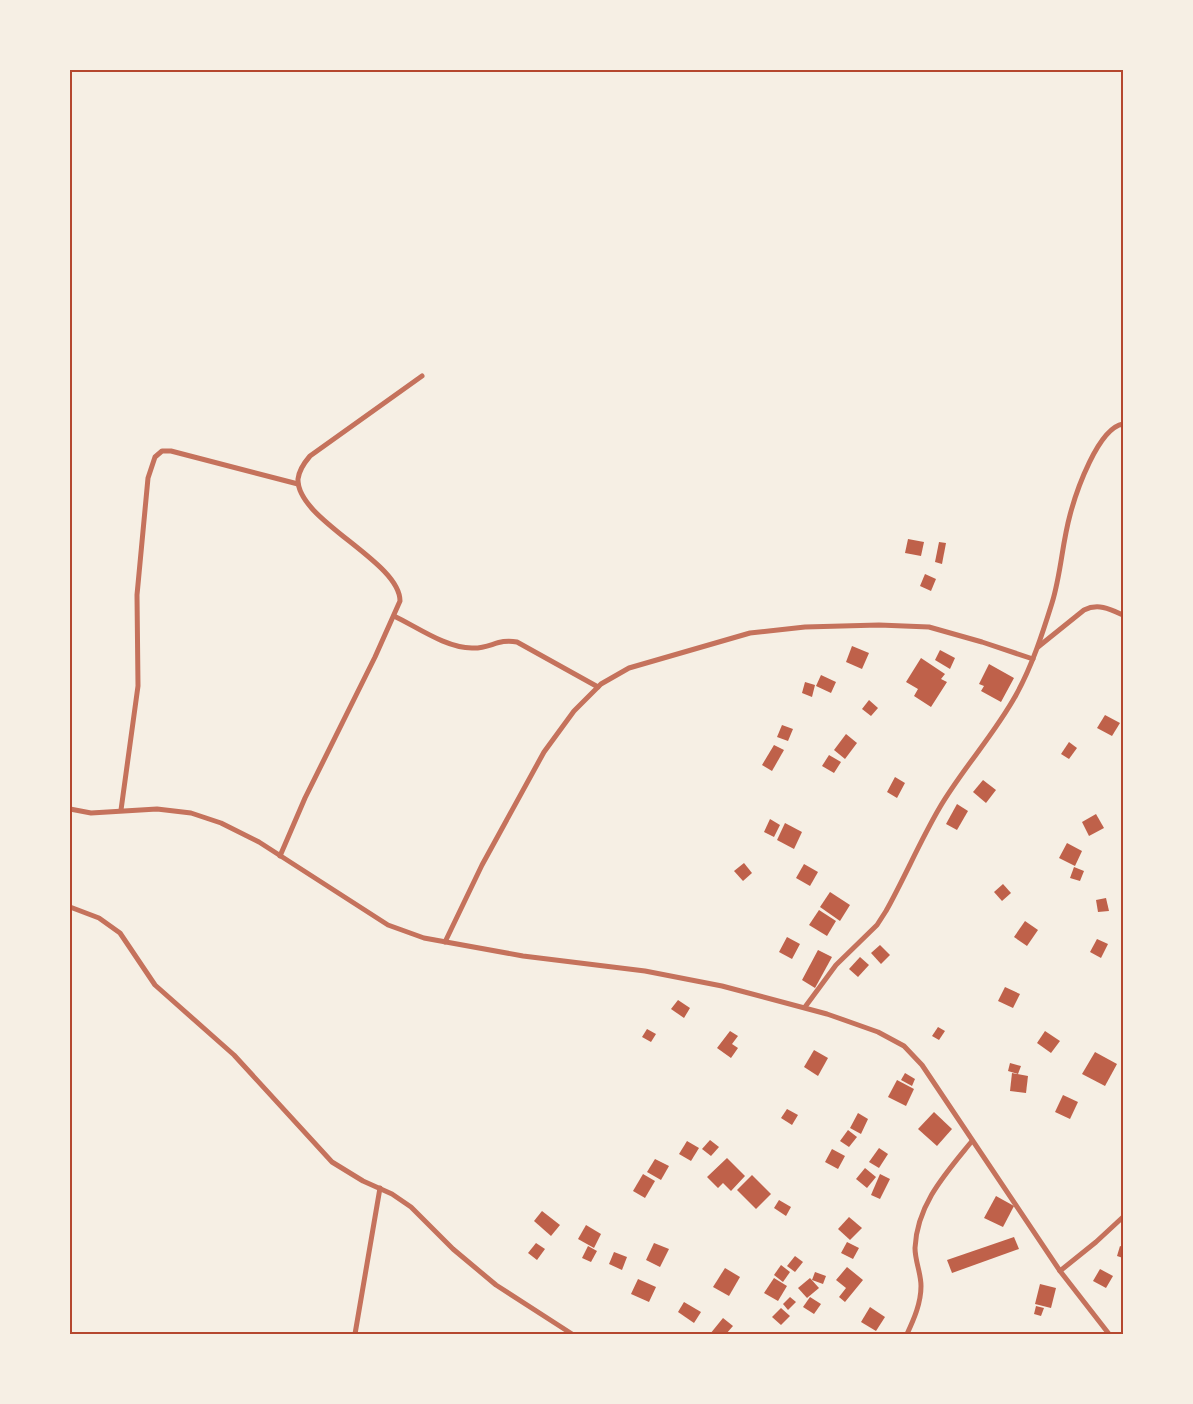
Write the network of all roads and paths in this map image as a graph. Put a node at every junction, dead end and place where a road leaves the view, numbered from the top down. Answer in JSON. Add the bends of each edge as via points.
{"nodes":[{"id":1,"x":422,"y":376,"type":"dead end"},
{"id":2,"x":1123,"y":424,"type":"edge"},
{"id":3,"x":298,"y":484,"type":"junction"},
{"id":4,"x":1123,"y":615,"type":"edge"},
{"id":5,"x":394,"y":616,"type":"junction"},
{"id":6,"x":1038,"y":647,"type":"junction"},
{"id":7,"x":1033,"y":660,"type":"junction"},
{"id":8,"x":598,"y":687,"type":"junction"},
{"id":9,"x":70,"y":809,"type":"edge"},
{"id":10,"x":121,"y":810,"type":"junction"},
{"id":11,"x":280,"y":856,"type":"junction"},
{"id":12,"x":70,"y":907,"type":"edge"},
{"id":13,"x":445,"y":942,"type":"junction"},
{"id":14,"x":805,"y":1008,"type":"junction"},
{"id":15,"x":972,"y":1141,"type":"junction"},
{"id":16,"x":380,"y":1188,"type":"junction"},
{"id":17,"x":1123,"y":1217,"type":"edge"},
{"id":18,"x":1060,"y":1271,"type":"junction"},
{"id":19,"x":354,"y":1334,"type":"edge"},
{"id":20,"x":572,"y":1334,"type":"edge"},
{"id":21,"x":907,"y":1334,"type":"edge"},
{"id":22,"x":1109,"y":1334,"type":"edge"}],
"edges":[{"from":1,"to":3,"type":"street","via":[[310,456],[301,468]]},
{"from":2,"to":6,"type":"street","via":[[1110,429],[1102,437],[1070,513],[1060,578]]},
{"from":3,"to":5,"type":"street","via":[[304,499],[346,540],[390,576],[400,593]]},
{"from":3,"to":10,"type":"street","via":[[171,451],[162,451],[155,457],[148,478],[138,595],[138,686]]},
{"from":4,"to":6,"type":"street","via":[[1101,606],[1092,606]]},
{"from":5,"to":8,"type":"street","via":[[461,647],[481,648],[506,640],[517,642]]},
{"from":5,"to":11,"type":"street"},
{"from":6,"to":7,"type":"street"},
{"from":7,"to":8,"type":"street","via":[[929,627],[805,627],[750,633],[689,650],[629,668]]},
{"from":7,"to":14,"type":"street","via":[[1016,695],[940,808],[886,911],[836,965]]},
{"from":8,"to":13,"type":"street","via":[[574,711],[544,752],[482,865]]},
{"from":9,"to":10,"type":"street","via":[[91,813]]},
{"from":10,"to":11,"type":"street","via":[[157,809],[191,813],[221,823]]},
{"from":11,"to":13,"type":"street","via":[[388,925]]},
{"from":12,"to":16,"type":"street","via":[[99,918],[120,933],[155,985],[234,1055],[319,1150],[332,1162]]},
{"from":13,"to":14,"type":"street","via":[[523,956],[644,971],[722,986]]},
{"from":14,"to":15,"type":"street","via":[[878,1032],[904,1046],[922,1065]]},
{"from":15,"to":18,"type":"street"},
{"from":15,"to":21,"type":"street","via":[[936,1186],[924,1207],[915,1250],[920,1300]]},
{"from":16,"to":19,"type":"street"},
{"from":16,"to":20,"type":"street","via":[[411,1207],[453,1249],[496,1285]]},
{"from":17,"to":18,"type":"street"},
{"from":18,"to":22,"type":"street"}]}
